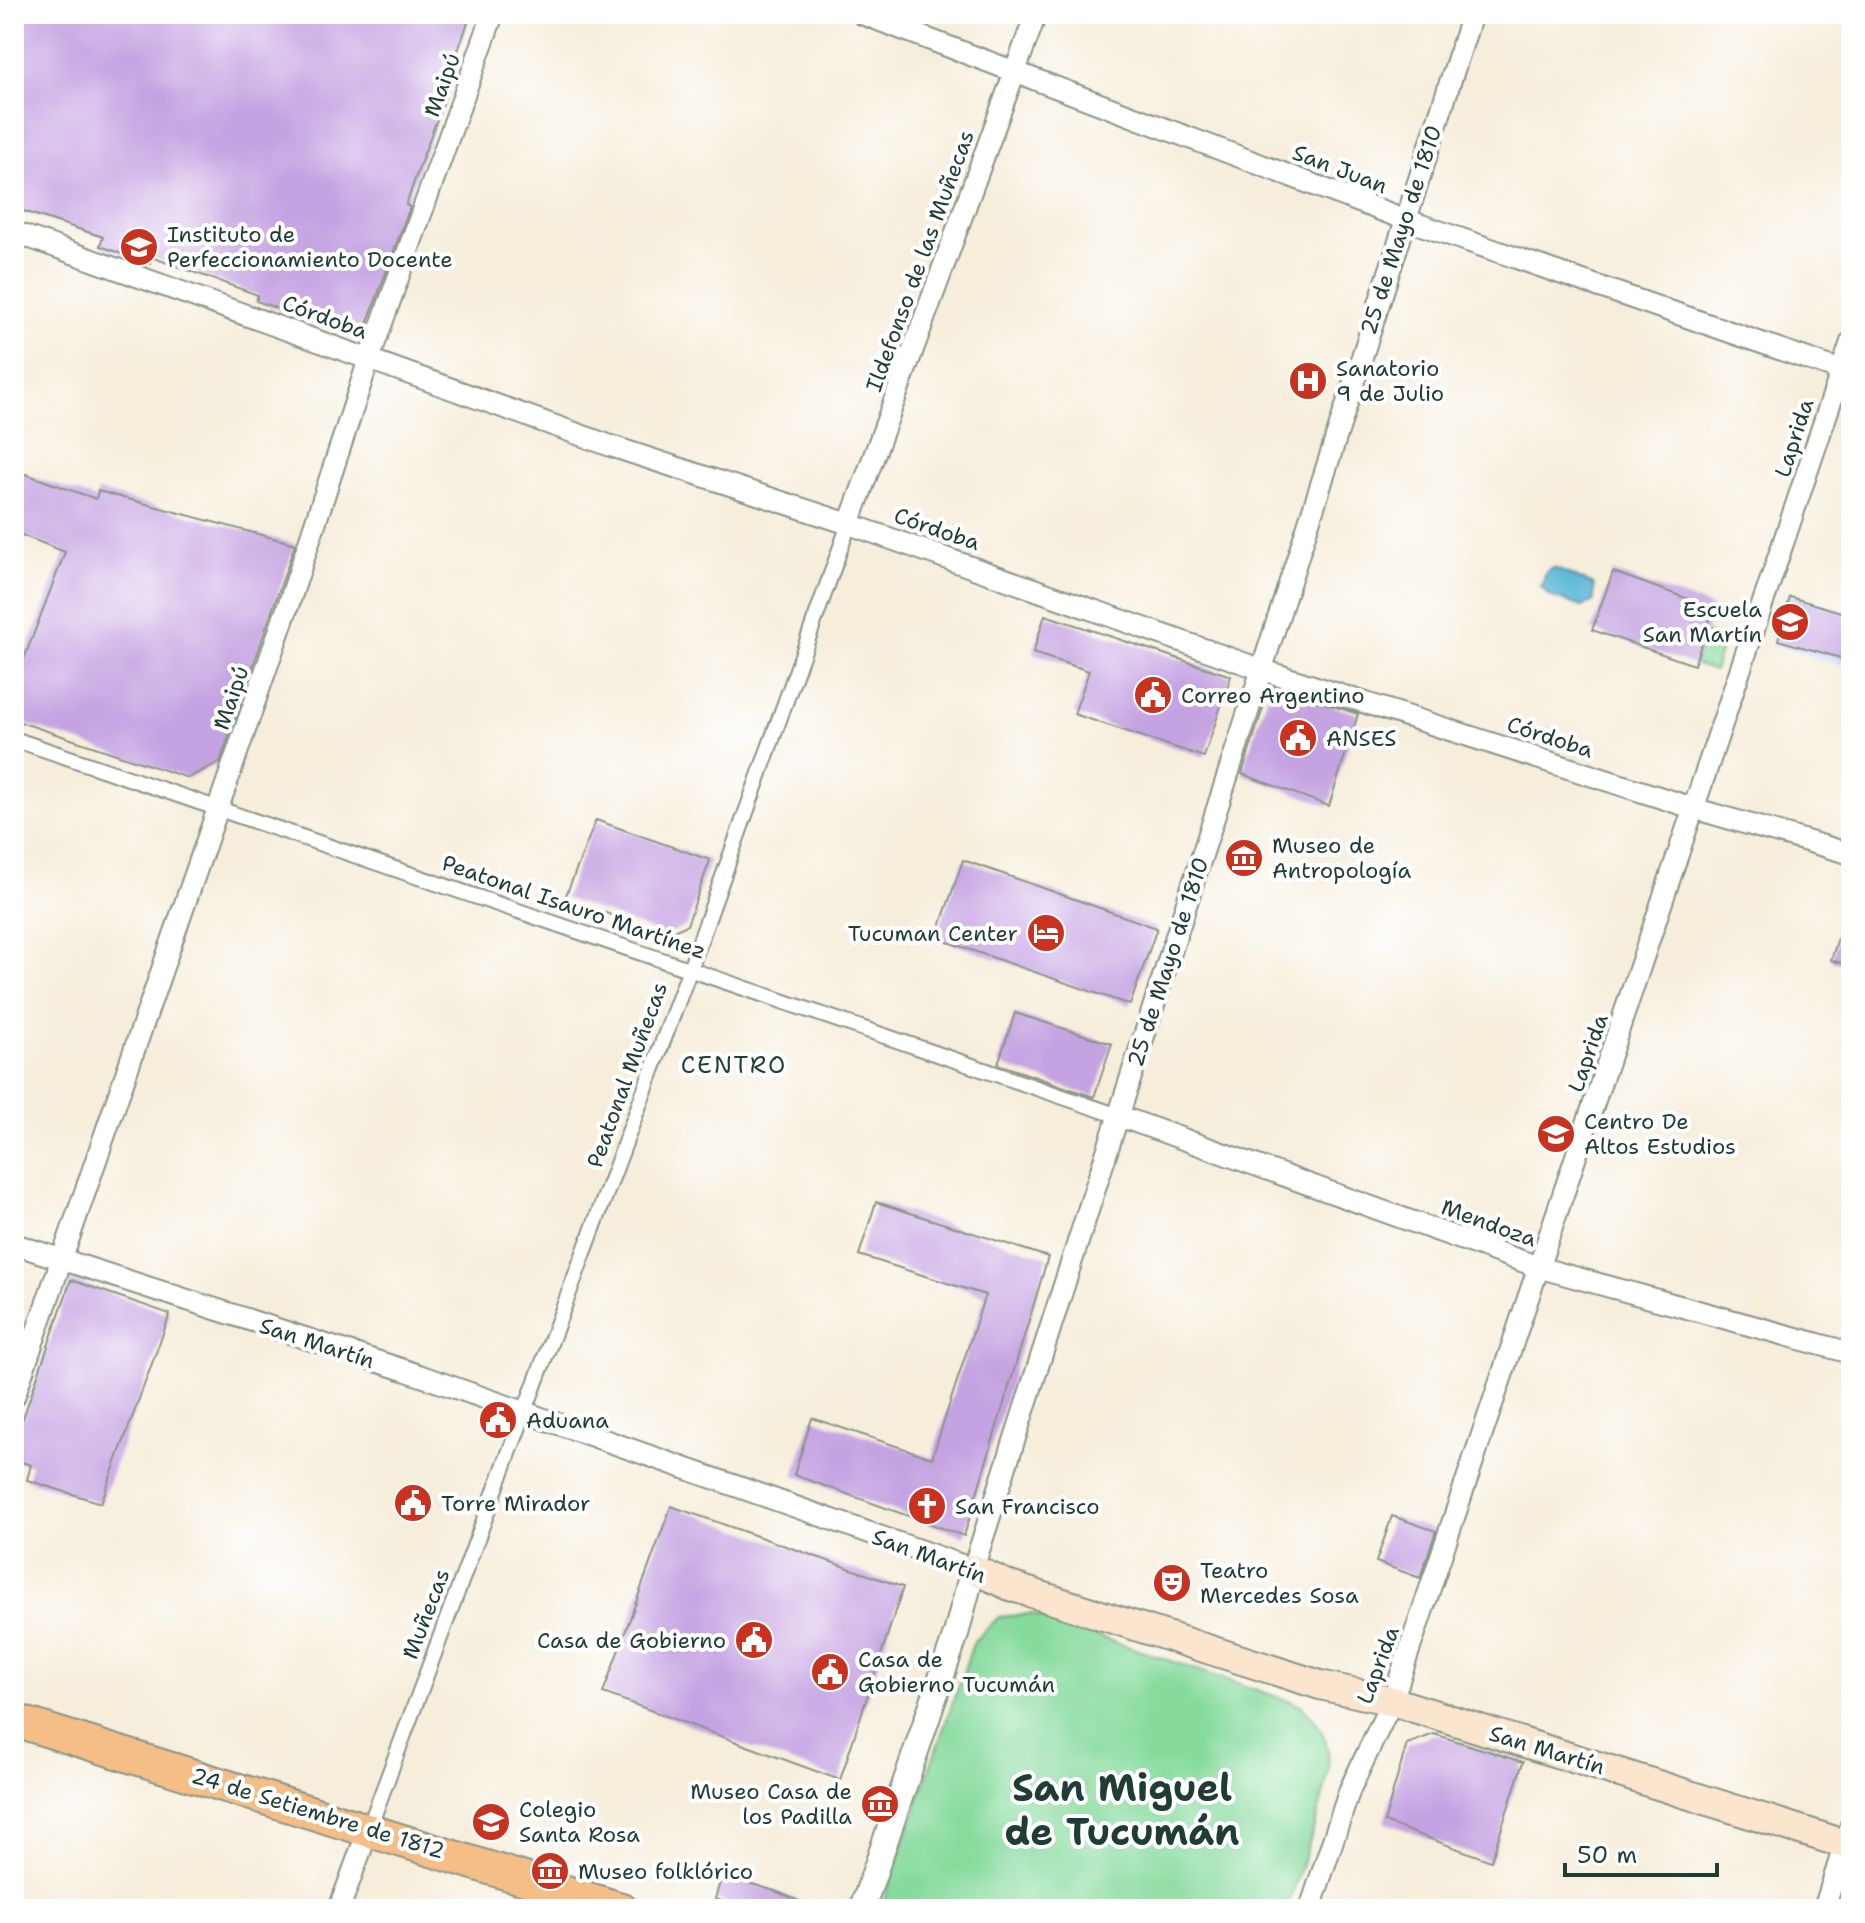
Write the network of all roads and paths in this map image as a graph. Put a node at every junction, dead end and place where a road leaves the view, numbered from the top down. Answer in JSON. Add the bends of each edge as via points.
{"nodes":[{"id":1,"x":493,"y":14,"type":"edge"},
{"id":2,"x":862,"y":14,"type":"edge"},
{"id":3,"x":1036,"y":14,"type":"edge"},
{"id":4,"x":1472,"y":14,"type":"edge"},
{"id":5,"x":1016,"y":70,"type":"junction"},
{"id":6,"x":1404,"y":219,"type":"junction"},
{"id":7,"x":14,"y":232,"type":"edge"},
{"id":8,"x":1851,"y":342,"type":"edge"},
{"id":9,"x":369,"y":359,"type":"junction"},
{"id":10,"x":1846,"y":373,"type":"edge"},
{"id":11,"x":849,"y":524,"type":"junction"},
{"id":12,"x":1263,"y":670,"type":"junction"},
{"id":13,"x":14,"y":739,"type":"edge"},
{"id":14,"x":218,"y":808,"type":"junction"},
{"id":15,"x":1696,"y":809,"type":"junction"},
{"id":16,"x":1851,"y":854,"type":"edge"},
{"id":17,"x":690,"y":969,"type":"junction"},
{"id":18,"x":1119,"y":1116,"type":"junction"},
{"id":19,"x":14,"y":1244,"type":"edge"},
{"id":20,"x":60,"y":1259,"type":"junction"},
{"id":21,"x":1541,"y":1268,"type":"junction"},
{"id":22,"x":1851,"y":1353,"type":"edge"},
{"id":23,"x":14,"y":1397,"type":"edge"},
{"id":24,"x":524,"y":1415,"type":"junction"},
{"id":25,"x":973,"y":1569,"type":"junction"},
{"id":26,"x":1392,"y":1701,"type":"junction"},
{"id":27,"x":14,"y":1720,"type":"edge"},
{"id":28,"x":369,"y":1828,"type":"junction"},
{"id":29,"x":1849,"y":1838,"type":"edge"},
{"id":30,"x":339,"y":1909,"type":"edge"},
{"id":31,"x":621,"y":1909,"type":"edge"},
{"id":32,"x":862,"y":1909,"type":"edge"},
{"id":33,"x":1310,"y":1909,"type":"edge"},
{"id":34,"x":1824,"y":1909,"type":"edge"}],
"edges":[{"from":1,"to":9,"type":"street","name":"Maipú"},
{"from":2,"to":5,"type":"street","name":"San Juan"},
{"from":3,"to":5,"type":"street","name":"Ildefonso de las Muñecas"},
{"from":4,"to":6,"type":"street","name":"25 de Mayo de 1810"},
{"from":5,"to":6,"type":"street","name":"San Juan"},
{"from":5,"to":11,"type":"street","name":"Ildefonso de las Muñecas"},
{"from":6,"to":10,"type":"street","name":"San Juan"},
{"from":6,"to":12,"type":"street","name":"25 de Mayo de 1810"},
{"from":7,"to":9,"type":"street","name":"Córdoba"},
{"from":8,"to":10,"type":"street","name":"Laprida"},
{"from":9,"to":11,"type":"street","name":"Córdoba"},
{"from":9,"to":14,"type":"street","name":"Maipú"},
{"from":10,"to":15,"type":"street","name":"Laprida"},
{"from":11,"to":12,"type":"street","name":"Córdoba"},
{"from":11,"to":17,"type":"street","name":"Peatonal Muñecas"},
{"from":12,"to":15,"type":"street","name":"Córdoba"},
{"from":12,"to":18,"type":"street","name":"25 de Mayo de 1810"},
{"from":13,"to":14,"type":"street","name":"Peatonal Isauro Martínez"},
{"from":14,"to":17,"type":"street","name":"Peatonal Isauro Martínez"},
{"from":14,"to":20,"type":"street","name":"Maipú"},
{"from":15,"to":16,"type":"street","name":"Córdoba"},
{"from":15,"to":21,"type":"street","name":"Laprida"},
{"from":17,"to":18,"type":"street","name":"Peatonal Isauro Martínez"},
{"from":17,"to":24,"type":"street","name":"Peatonal Muñecas"},
{"from":18,"to":21,"type":"street","name":"Mendoza"},
{"from":18,"to":25,"type":"street","name":"25 de Mayo de 1810"},
{"from":19,"to":20,"type":"street","name":"San Martín"},
{"from":20,"to":23,"type":"street","name":"Maipú"},
{"from":20,"to":24,"type":"street","name":"San Martín","via":[[407,1371]]},
{"from":21,"to":22,"type":"street","name":"Mendoza"},
{"from":21,"to":26,"type":"street","name":"Laprida"},
{"from":24,"to":25,"type":"street","name":"San Martín"},
{"from":24,"to":28,"type":"street","name":"Muñecas"},
{"from":25,"to":26,"type":"main road","name":"San Martín","via":[[1010,1586],[1320,1685]]},
{"from":25,"to":32,"type":"street","name":"25 de Mayo de 1810","via":[[956,1634]]},
{"from":26,"to":29,"type":"main road","name":"San Martín"},
{"from":26,"to":33,"type":"street","name":"Laprida","via":[[1350,1789]]},
{"from":27,"to":28,"type":"main road","name":"24 de Setiembre de 1812"},
{"from":28,"to":30,"type":"street"},
{"from":28,"to":31,"type":"main road","name":"24 de Setiembre de 1812"},
{"from":29,"to":34,"type":"street"}]}
